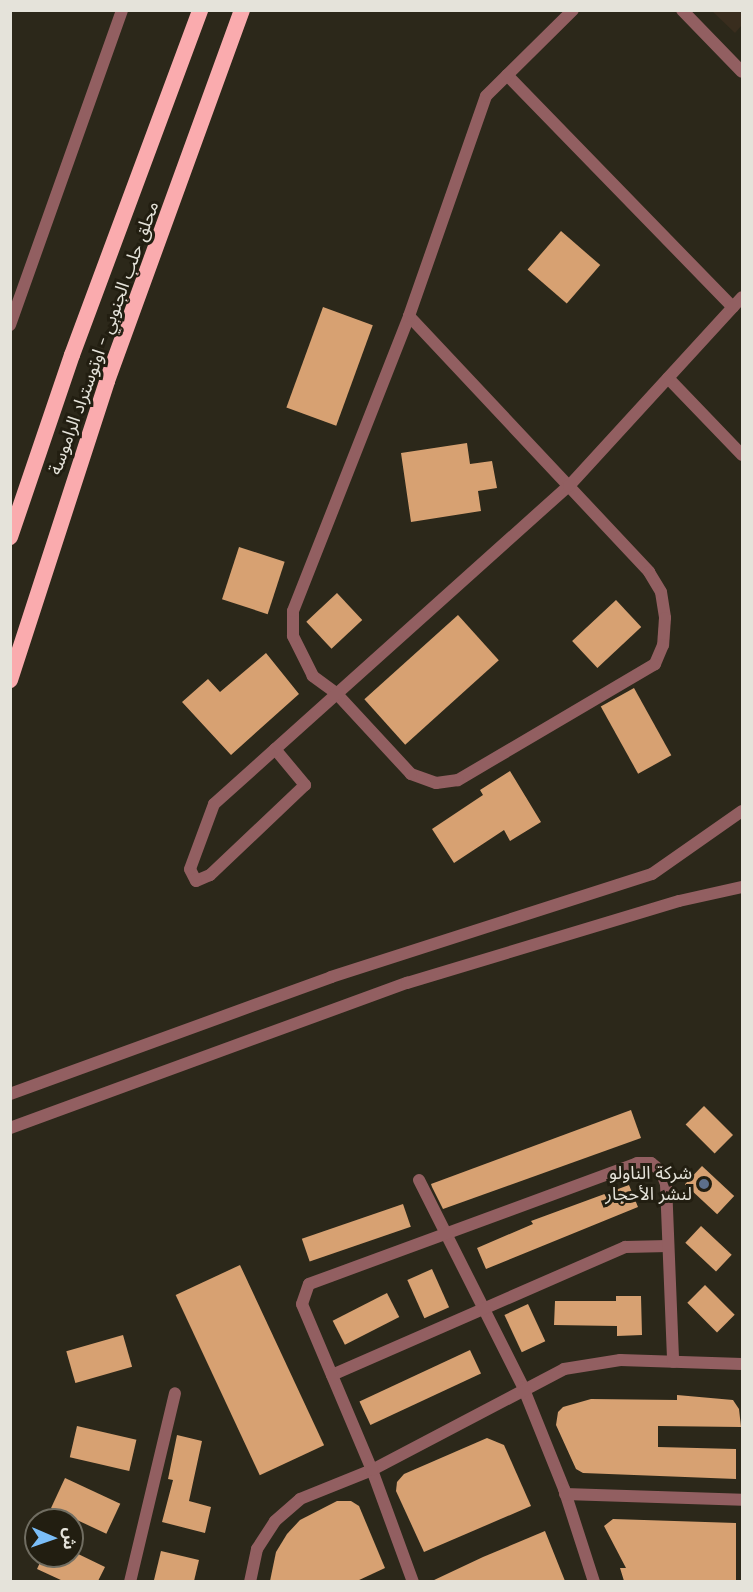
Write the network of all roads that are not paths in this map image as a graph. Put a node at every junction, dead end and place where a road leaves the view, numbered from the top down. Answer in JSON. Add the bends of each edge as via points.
{"nodes":[{"id":1,"x":122,"y":10,"type":"edge"},
{"id":2,"x":200,"y":10,"type":"edge"},
{"id":3,"x":242,"y":10,"type":"edge"},
{"id":4,"x":573,"y":10,"type":"edge"},
{"id":5,"x":682,"y":10,"type":"edge"},
{"id":6,"x":740,"y":64,"type":"edge"},
{"id":7,"x":507,"y":75,"type":"junction"},
{"id":8,"x":742,"y":297,"type":"edge"},
{"id":9,"x":733,"y":307,"type":"junction"},
{"id":10,"x":409,"y":316,"type":"junction"},
{"id":11,"x":10,"y":325,"type":"edge"},
{"id":12,"x":668,"y":378,"type":"junction"},
{"id":13,"x":742,"y":455,"type":"edge"},
{"id":14,"x":569,"y":486,"type":"junction"},
{"id":15,"x":10,"y":537,"type":"edge"},
{"id":16,"x":10,"y":681,"type":"edge"},
{"id":17,"x":336,"y":693,"type":"junction"},
{"id":18,"x":275,"y":749,"type":"junction"},
{"id":19,"x":742,"y":811,"type":"edge"},
{"id":20,"x":742,"y":887,"type":"edge"},
{"id":21,"x":10,"y":1094,"type":"edge"},
{"id":22,"x":10,"y":1128,"type":"edge"},
{"id":23,"x":419,"y":1180,"type":"dead end"},
{"id":24,"x":445,"y":1232,"type":"junction"},
{"id":25,"x":668,"y":1246,"type":"junction"},
{"id":26,"x":483,"y":1306,"type":"junction"},
{"id":27,"x":672,"y":1362,"type":"junction"},
{"id":28,"x":742,"y":1364,"type":"edge"},
{"id":29,"x":332,"y":1375,"type":"junction"},
{"id":30,"x":523,"y":1387,"type":"junction"},
{"id":31,"x":175,"y":1393,"type":"dead end"},
{"id":32,"x":372,"y":1470,"type":"junction"},
{"id":33,"x":565,"y":1494,"type":"junction"},
{"id":34,"x":742,"y":1500,"type":"edge"},
{"id":35,"x":130,"y":1581,"type":"edge"},
{"id":36,"x":250,"y":1581,"type":"edge"},
{"id":37,"x":413,"y":1581,"type":"edge"},
{"id":38,"x":594,"y":1581,"type":"edge"}],
"edges":[{"from":1,"to":11,"type":"street"},
{"from":2,"to":15,"type":"highway","name":"محلق حلب الجنوبي - اوتوستراد الراموسة","via":[[72,355]]},
{"from":3,"to":16,"type":"highway","name":"محلق حلب الجنوبي - اوتوستراد الراموسة","via":[[107,381]]},
{"from":4,"to":7,"type":"street"},
{"from":5,"to":6,"type":"street"},
{"from":7,"to":9,"type":"street"},
{"from":7,"to":10,"type":"street","via":[[486,96]]},
{"from":8,"to":9,"type":"street"},
{"from":9,"to":12,"type":"street"},
{"from":10,"to":14,"type":"street"},
{"from":10,"to":17,"type":"street","via":[[293,611],[293,636],[301,656],[313,676]]},
{"from":12,"to":13,"type":"street"},
{"from":12,"to":14,"type":"street"},
{"from":14,"to":17,"type":"street"},
{"from":14,"to":17,"type":"street","via":[[649,572],[661,592],[664,636],[655,664],[458,780],[436,783],[411,774]]},
{"from":17,"to":18,"type":"street"},
{"from":18,"to":18,"type":"street","via":[[214,804],[190,869],[195,881],[210,875],[305,784]]},
{"from":19,"to":21,"type":"street","via":[[652,874],[331,978]]},
{"from":20,"to":22,"type":"street","via":[[679,901],[407,983]]},
{"from":23,"to":24,"type":"street"},
{"from":24,"to":25,"type":"street","via":[[637,1162],[651,1163],[661,1171],[666,1184]]},
{"from":24,"to":26,"type":"street"},
{"from":24,"to":29,"type":"street","via":[[309,1284],[302,1304]]},
{"from":25,"to":26,"type":"street","via":[[625,1247]]},
{"from":25,"to":27,"type":"street"},
{"from":26,"to":29,"type":"street"},
{"from":26,"to":30,"type":"street"},
{"from":27,"to":28,"type":"street"},
{"from":27,"to":30,"type":"street","via":[[620,1360],[564,1369]]},
{"from":29,"to":32,"type":"street"},
{"from":30,"to":32,"type":"street"},
{"from":30,"to":33,"type":"street"},
{"from":31,"to":35,"type":"street"},
{"from":32,"to":36,"type":"street","via":[[300,1499],[275,1521],[257,1550]]},
{"from":32,"to":37,"type":"street"},
{"from":33,"to":34,"type":"street"},
{"from":33,"to":38,"type":"street"}]}
